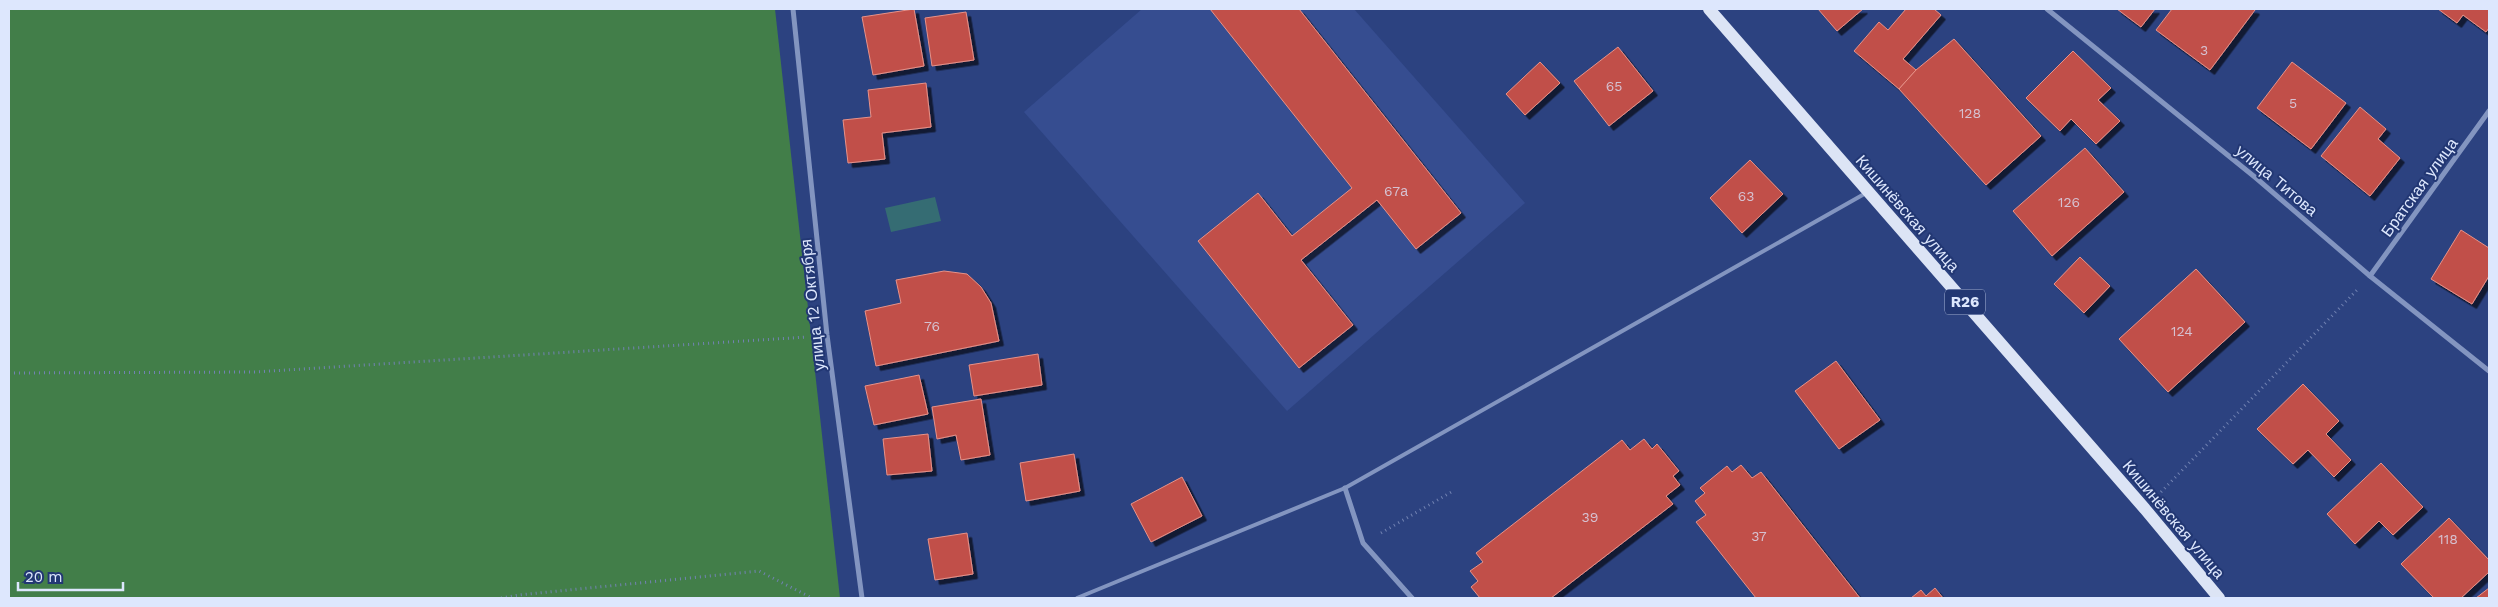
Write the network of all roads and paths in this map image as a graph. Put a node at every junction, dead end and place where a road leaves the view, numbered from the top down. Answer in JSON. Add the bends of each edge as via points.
{"nodes":[{"id":1,"x":793,"y":9,"type":"edge"},
{"id":2,"x":1709,"y":9,"type":"edge"},
{"id":3,"x":2047,"y":9,"type":"edge"},
{"id":4,"x":2489,"y":112,"type":"edge"},
{"id":5,"x":1868,"y":192,"type":"junction"},
{"id":6,"x":2370,"y":276,"type":"junction"},
{"id":7,"x":827,"y":335,"type":"junction"},
{"id":8,"x":2489,"y":371,"type":"edge"},
{"id":9,"x":9,"y":374,"type":"edge"},
{"id":10,"x":1345,"y":488,"type":"junction"},
{"id":11,"x":1453,"y":491,"type":"dead end"},
{"id":12,"x":2145,"y":509,"type":"junction"},
{"id":13,"x":1363,"y":543,"type":"junction"},
{"id":14,"x":501,"y":598,"type":"edge"},
{"id":15,"x":812,"y":598,"type":"edge"},
{"id":16,"x":862,"y":598,"type":"edge"},
{"id":17,"x":1077,"y":598,"type":"edge"},
{"id":18,"x":1412,"y":598,"type":"edge"},
{"id":19,"x":2219,"y":598,"type":"edge"}],
"edges":[{"from":1,"to":7,"type":"street","name":"улица 12 Октября"},
{"from":2,"to":5,"type":"main road","name":"Кишинёвская улица","number":"R26"},
{"from":3,"to":6,"type":"street","name":"улица Титова","via":[[2256,178]]},
{"from":4,"to":6,"type":"street","name":"Братская улица"},
{"from":5,"to":10,"type":"lane"},
{"from":5,"to":12,"type":"main road","name":"Кишинёвская улица","number":"R26"},
{"from":6,"to":8,"type":"street","name":"улица Титова"},
{"from":6,"to":12,"type":"path"},
{"from":7,"to":9,"type":"path","via":[[255,372]]},
{"from":7,"to":16,"type":"street","name":"улица 12 Октября"},
{"from":10,"to":13,"type":"street"},
{"from":10,"to":17,"type":"lane"},
{"from":11,"to":13,"type":"path"},
{"from":12,"to":19,"type":"main road","name":"Кишинёвская улица","number":"R26"},
{"from":13,"to":18,"type":"street"},
{"from":14,"to":15,"type":"path","via":[[759,571]]}]}
